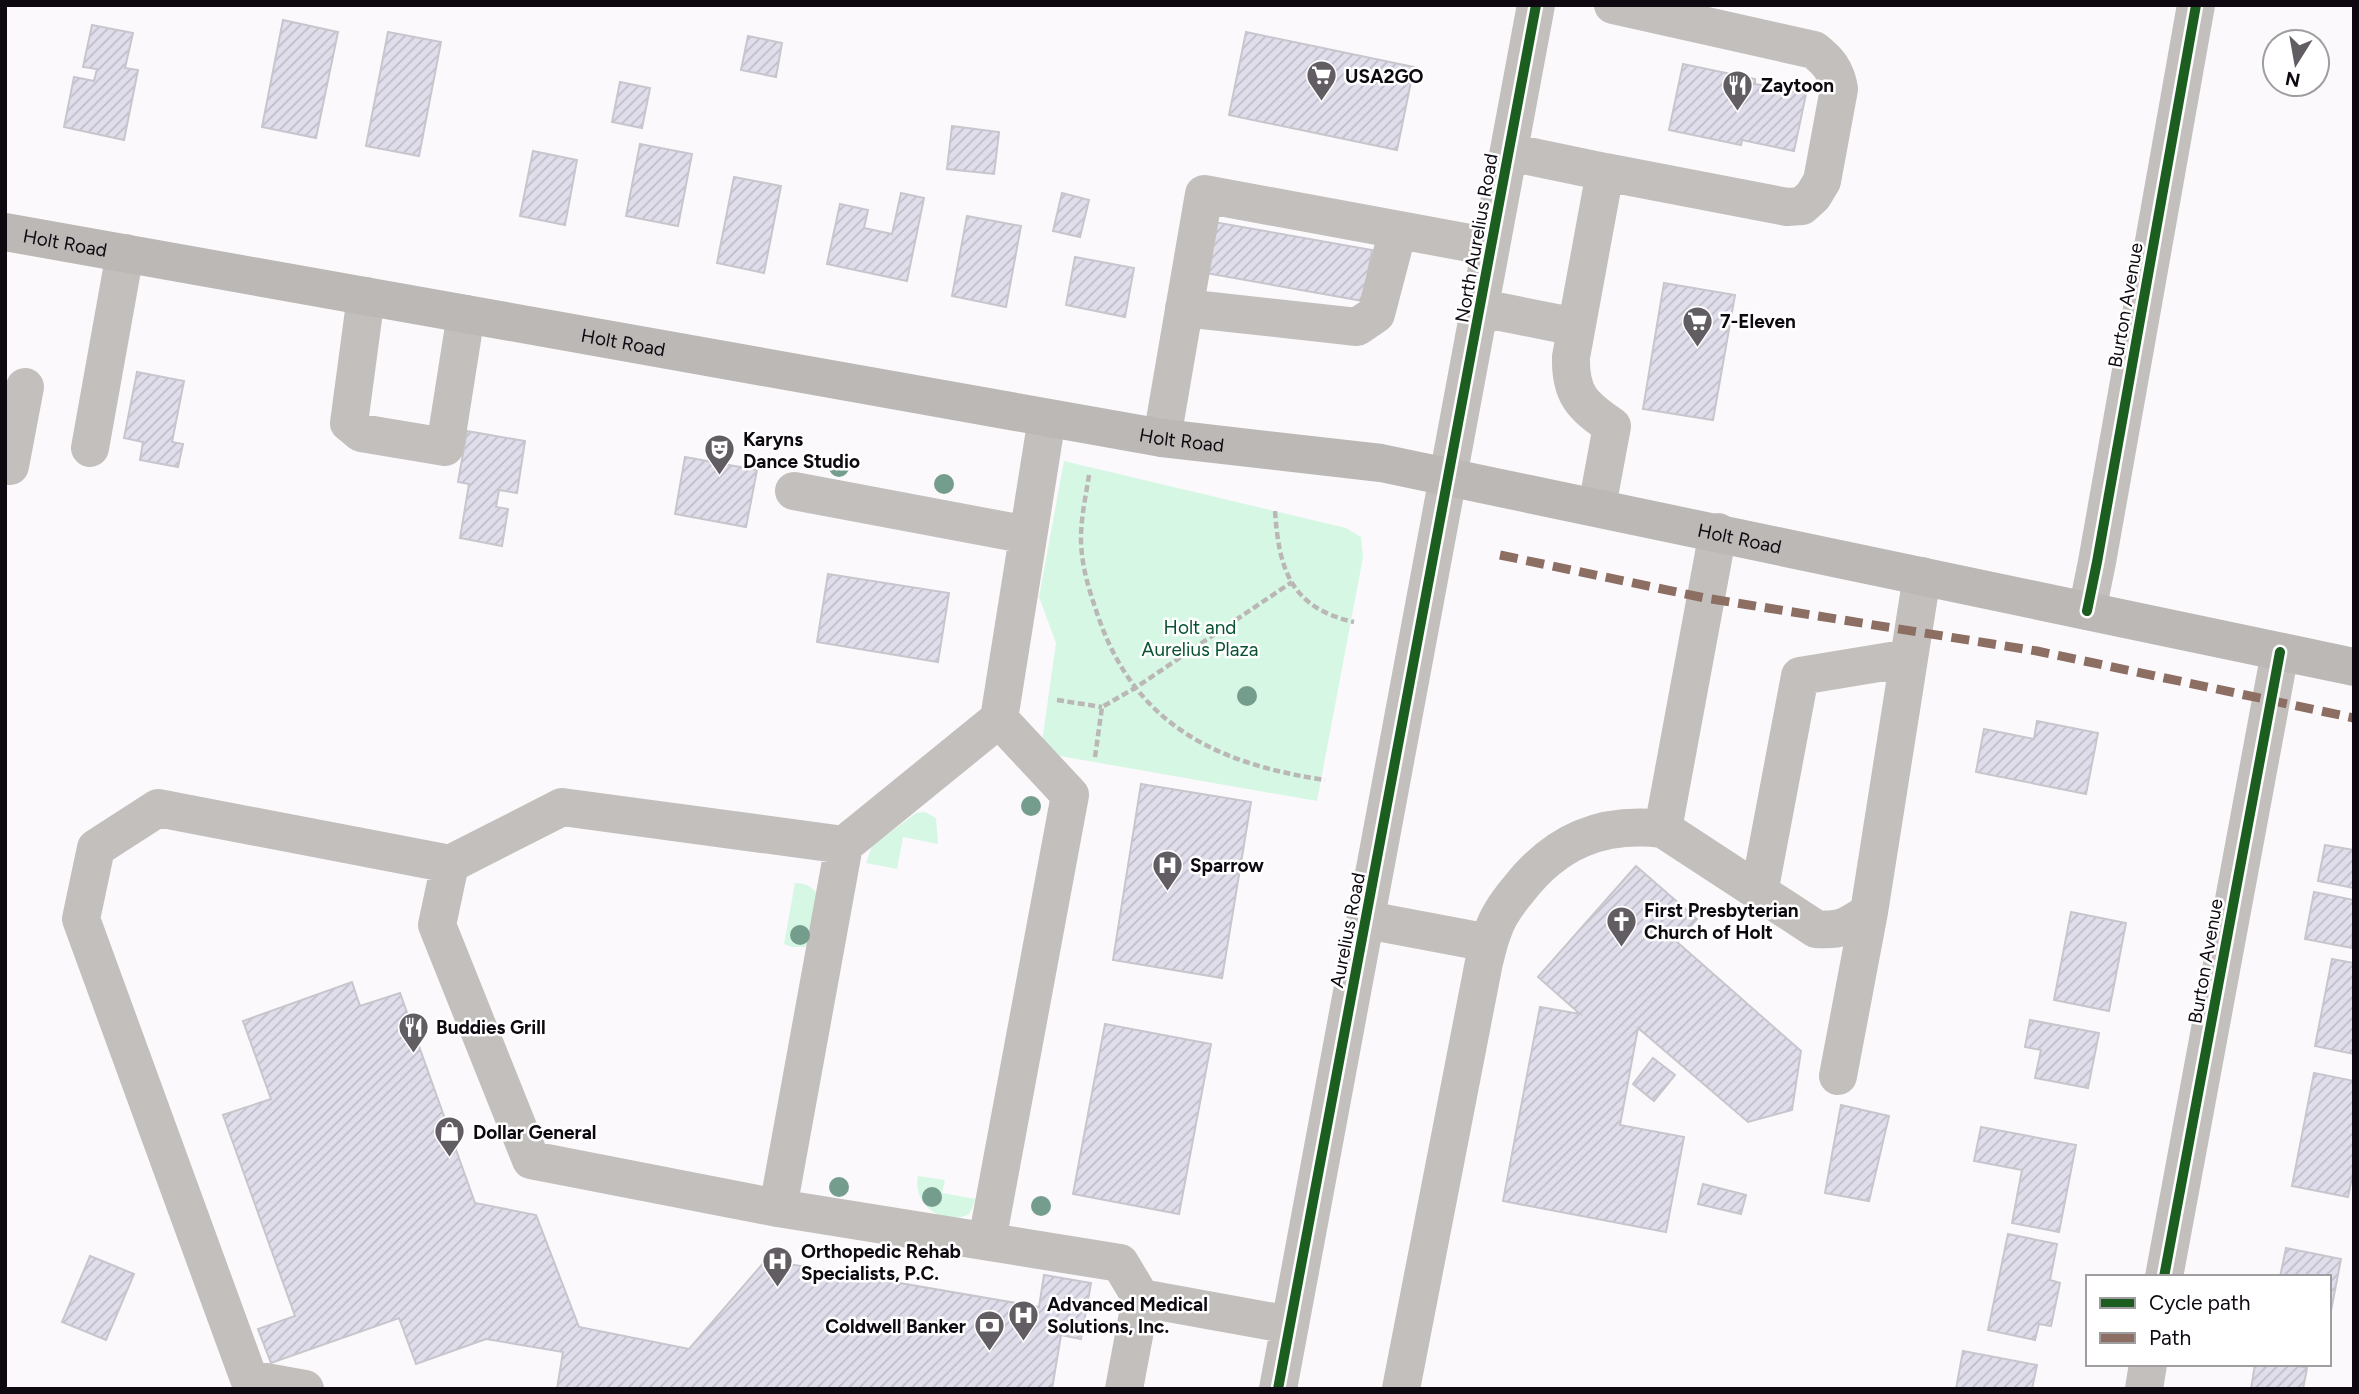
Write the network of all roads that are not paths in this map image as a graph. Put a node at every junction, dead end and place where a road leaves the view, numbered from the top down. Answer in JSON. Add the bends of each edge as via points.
{"nodes":[{"id":1,"x":1536,"y":5,"type":"edge"},
{"id":2,"x":1613,"y":5,"type":"edge"},
{"id":3,"x":2196,"y":5,"type":"edge"},
{"id":4,"x":1509,"y":152,"type":"junction"},
{"id":5,"x":1605,"y":172,"type":"junction"},
{"id":6,"x":1398,"y":230,"type":"junction"},
{"id":7,"x":5,"y":232,"type":"edge"},
{"id":8,"x":1491,"y":247,"type":"junction"},
{"id":9,"x":125,"y":253,"type":"junction"},
{"id":10,"x":366,"y":296,"type":"junction"},
{"id":11,"x":1184,"y":308,"type":"junction"},
{"id":12,"x":1481,"y":308,"type":"junction"},
{"id":13,"x":467,"y":314,"type":"junction"},
{"id":14,"x":1576,"y":327,"type":"junction"},
{"id":15,"x":25,"y":387,"type":"dead end"},
{"id":16,"x":1047,"y":418,"type":"junction"},
{"id":17,"x":1162,"y":438,"type":"junction"},
{"id":18,"x":90,"y":448,"type":"dead end"},
{"id":19,"x":7,"y":473,"type":"edge"},
{"id":20,"x":1449,"y":477,"type":"junction"},
{"id":21,"x":794,"y":491,"type":"dead end"},
{"id":22,"x":1597,"y":507,"type":"junction"},
{"id":23,"x":1718,"y":533,"type":"junction"},
{"id":24,"x":1028,"y":536,"type":"junction"},
{"id":25,"x":1922,"y":576,"type":"junction"},
{"id":26,"x":2087,"y":611,"type":"junction"},
{"id":27,"x":2280,"y":652,"type":"junction"},
{"id":28,"x":1909,"y":658,"type":"junction"},
{"id":29,"x":2354,"y":667,"type":"edge"},
{"id":30,"x":999,"y":719,"type":"junction"},
{"id":31,"x":1663,"y":829,"type":"junction"},
{"id":32,"x":844,"y":845,"type":"junction"},
{"id":33,"x":450,"y":864,"type":"junction"},
{"id":34,"x":1759,"y":893,"type":"junction"},
{"id":35,"x":1869,"y":912,"type":"junction"},
{"id":36,"x":1367,"y":919,"type":"junction"},
{"id":37,"x":1489,"y":943,"type":"junction"},
{"id":38,"x":1838,"y":1076,"type":"dead end"},
{"id":39,"x":778,"y":1208,"type":"junction"},
{"id":40,"x":987,"y":1241,"type":"junction"},
{"id":41,"x":2164,"y":1275,"type":"edge"},
{"id":42,"x":1141,"y":1297,"type":"junction"},
{"id":43,"x":1290,"y":1325,"type":"junction"},
{"id":44,"x":2148,"y":1366,"type":"edge"},
{"id":45,"x":304,"y":1389,"type":"edge"},
{"id":46,"x":1124,"y":1389,"type":"edge"},
{"id":47,"x":1278,"y":1389,"type":"edge"},
{"id":48,"x":1401,"y":1389,"type":"edge"},
{"id":49,"x":2144,"y":1389,"type":"edge"}],
"edges":[{"from":1,"to":4,"type":"street","name":"North Aurelius Road"},
{"from":2,"to":5,"type":"street","via":[[1814,50],[1837,75],[1839,89],[1822,181],[1802,206],[1787,207]]},
{"from":3,"to":26,"type":"street","name":"Burton Avenue"},
{"from":4,"to":5,"type":"street"},
{"from":4,"to":8,"type":"street","name":"North Aurelius Road"},
{"from":5,"to":14,"type":"street"},
{"from":6,"to":8,"type":"street"},
{"from":6,"to":11,"type":"street","via":[[1377,314],[1357,327]]},
{"from":6,"to":11,"type":"street","via":[[1204,194]]},
{"from":7,"to":9,"type":"main road","name":"Holt Road"},
{"from":8,"to":12,"type":"street","name":"North Aurelius Road"},
{"from":9,"to":10,"type":"main road","name":"Holt Road"},
{"from":9,"to":18,"type":"street"},
{"from":10,"to":13,"type":"main road","name":"Holt Road"},
{"from":10,"to":13,"type":"street","via":[[349,423],[361,433],[445,447]]},
{"from":11,"to":17,"type":"street"},
{"from":12,"to":14,"type":"street"},
{"from":12,"to":20,"type":"street","name":"North Aurelius Road"},
{"from":13,"to":16,"type":"main road","name":"Holt Road"},
{"from":14,"to":22,"type":"street","via":[[1570,357],[1574,390],[1583,404],[1612,426]]},
{"from":15,"to":19,"type":"street"},
{"from":16,"to":17,"type":"main road","name":"Holt Road"},
{"from":16,"to":24,"type":"street"},
{"from":17,"to":20,"type":"main road","name":"Holt Road","via":[[1381,463]]},
{"from":20,"to":22,"type":"main road","name":"Holt Road"},
{"from":20,"to":36,"type":"street","name":"Aurelius Road"},
{"from":21,"to":24,"type":"street"},
{"from":22,"to":23,"type":"main road","name":"Holt Road"},
{"from":23,"to":25,"type":"main road","name":"Holt Road"},
{"from":23,"to":31,"type":"street"},
{"from":24,"to":30,"type":"street"},
{"from":25,"to":26,"type":"main road","name":"Holt Road"},
{"from":25,"to":28,"type":"street"},
{"from":26,"to":27,"type":"main road","name":"Holt Road"},
{"from":27,"to":29,"type":"main road","name":"Holt Road"},
{"from":27,"to":41,"type":"street","name":"Burton Avenue"},
{"from":28,"to":34,"type":"street","via":[[1800,676]]},
{"from":28,"to":35,"type":"street"},
{"from":30,"to":32,"type":"street"},
{"from":30,"to":40,"type":"street","via":[[1070,795]]},
{"from":31,"to":34,"type":"street"},
{"from":31,"to":37,"type":"street","via":[[1617,828],[1571,842],[1523,883],[1505,906]]},
{"from":32,"to":33,"type":"street","via":[[562,807]]},
{"from":32,"to":39,"type":"street"},
{"from":33,"to":39,"type":"street","via":[[437,925],[531,1160]]},
{"from":33,"to":45,"type":"street","via":[[158,808],[96,848],[81,919],[249,1379]]},
{"from":34,"to":35,"type":"street","via":[[1816,929],[1846,928]]},
{"from":35,"to":38,"type":"street"},
{"from":36,"to":37,"type":"street"},
{"from":36,"to":43,"type":"street","name":"Aurelius Road"},
{"from":37,"to":48,"type":"street"},
{"from":39,"to":40,"type":"street"},
{"from":40,"to":42,"type":"street","via":[[1121,1263]]},
{"from":42,"to":43,"type":"street"},
{"from":42,"to":46,"type":"street"},
{"from":43,"to":47,"type":"street","name":"Aurelius Road"},
{"from":44,"to":49,"type":"street"}]}
